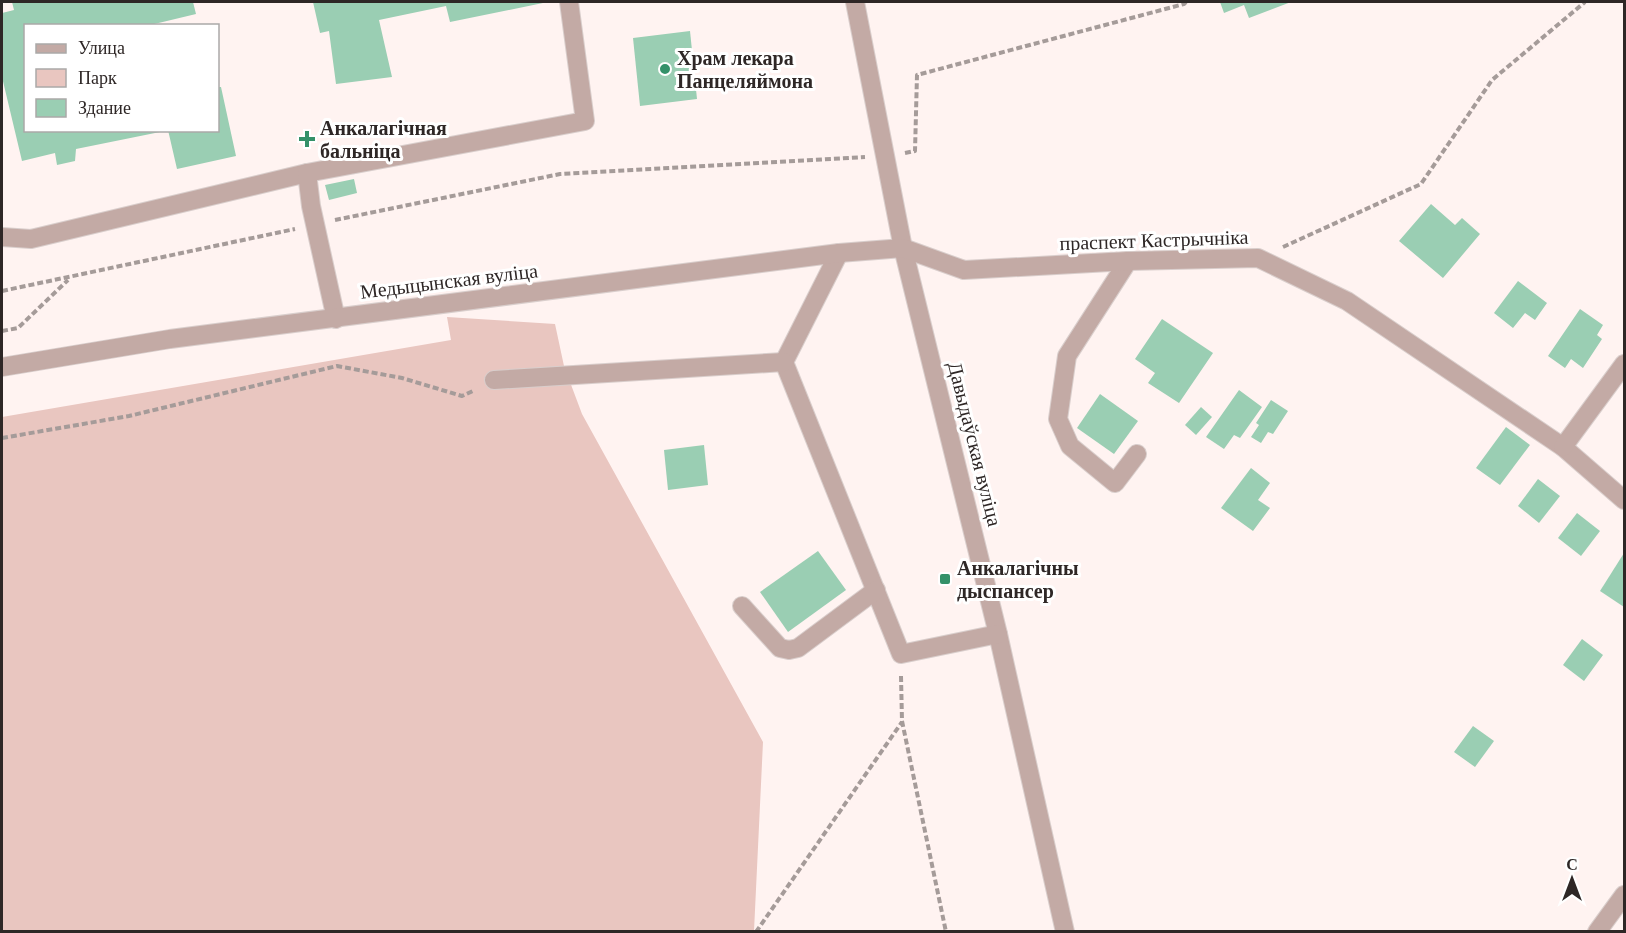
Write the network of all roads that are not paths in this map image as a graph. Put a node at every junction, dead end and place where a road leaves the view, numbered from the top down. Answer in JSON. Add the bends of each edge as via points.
{"nodes":[{"id":1,"x":569,"y":2,"type":"edge"},
{"id":2,"x":855,"y":2,"type":"edge"},
{"id":3,"x":307,"y":173,"type":"junction"},
{"id":4,"x":2,"y":237,"type":"edge"},
{"id":5,"x":903,"y":248,"type":"junction"},
{"id":6,"x":839,"y":254,"type":"junction"},
{"id":7,"x":1128,"y":261,"type":"junction"},
{"id":8,"x":336,"y":319,"type":"junction"},
{"id":9,"x":784,"y":362,"type":"junction"},
{"id":10,"x":1624,"y":364,"type":"edge"},
{"id":11,"x":2,"y":367,"type":"edge"},
{"id":12,"x":494,"y":380,"type":"road end"},
{"id":13,"x":1563,"y":447,"type":"junction"},
{"id":14,"x":1137,"y":454,"type":"dead end"},
{"id":15,"x":1624,"y":500,"type":"edge"},
{"id":16,"x":876,"y":590,"type":"junction"},
{"id":17,"x":742,"y":606,"type":"dead end"},
{"id":18,"x":998,"y":634,"type":"junction"},
{"id":19,"x":1624,"y":894,"type":"edge"},
{"id":20,"x":1065,"y":932,"type":"edge"},
{"id":21,"x":1598,"y":932,"type":"edge"}],
"edges":[{"from":1,"to":3,"type":"street","via":[[585,121]]},
{"from":2,"to":5,"type":"street","name":"Давыдаўская вуліца"},
{"from":3,"to":4,"type":"street","via":[[31,239]]},
{"from":3,"to":8,"type":"street"},
{"from":5,"to":6,"type":"street","name":"Медыцынская вуліца"},
{"from":5,"to":7,"type":"street","name":"праспект Кастрычніка","via":[[964,270]]},
{"from":5,"to":18,"type":"street","name":"Давыдаўская вуліца"},
{"from":6,"to":8,"type":"street","name":"Медыцынская вуліца"},
{"from":6,"to":9,"type":"street"},
{"from":7,"to":13,"type":"street","name":"праспект Кастрычніка","via":[[1258,258],[1347,301]]},
{"from":7,"to":14,"type":"street","via":[[1067,356],[1058,419],[1070,446],[1115,483]]},
{"from":8,"to":11,"type":"street","name":"Медыцынская вуліца","via":[[170,339]]},
{"from":9,"to":12,"type":"street"},
{"from":9,"to":16,"type":"street"},
{"from":10,"to":13,"type":"street"},
{"from":13,"to":15,"type":"street","name":"праспект Кастрычніка"},
{"from":16,"to":17,"type":"street","via":[[798,648],[789,650],[780,648]]},
{"from":16,"to":18,"type":"street","via":[[901,654]]},
{"from":18,"to":20,"type":"street","name":"Давыдаўская вуліца"},
{"from":19,"to":21,"type":"street"}]}
